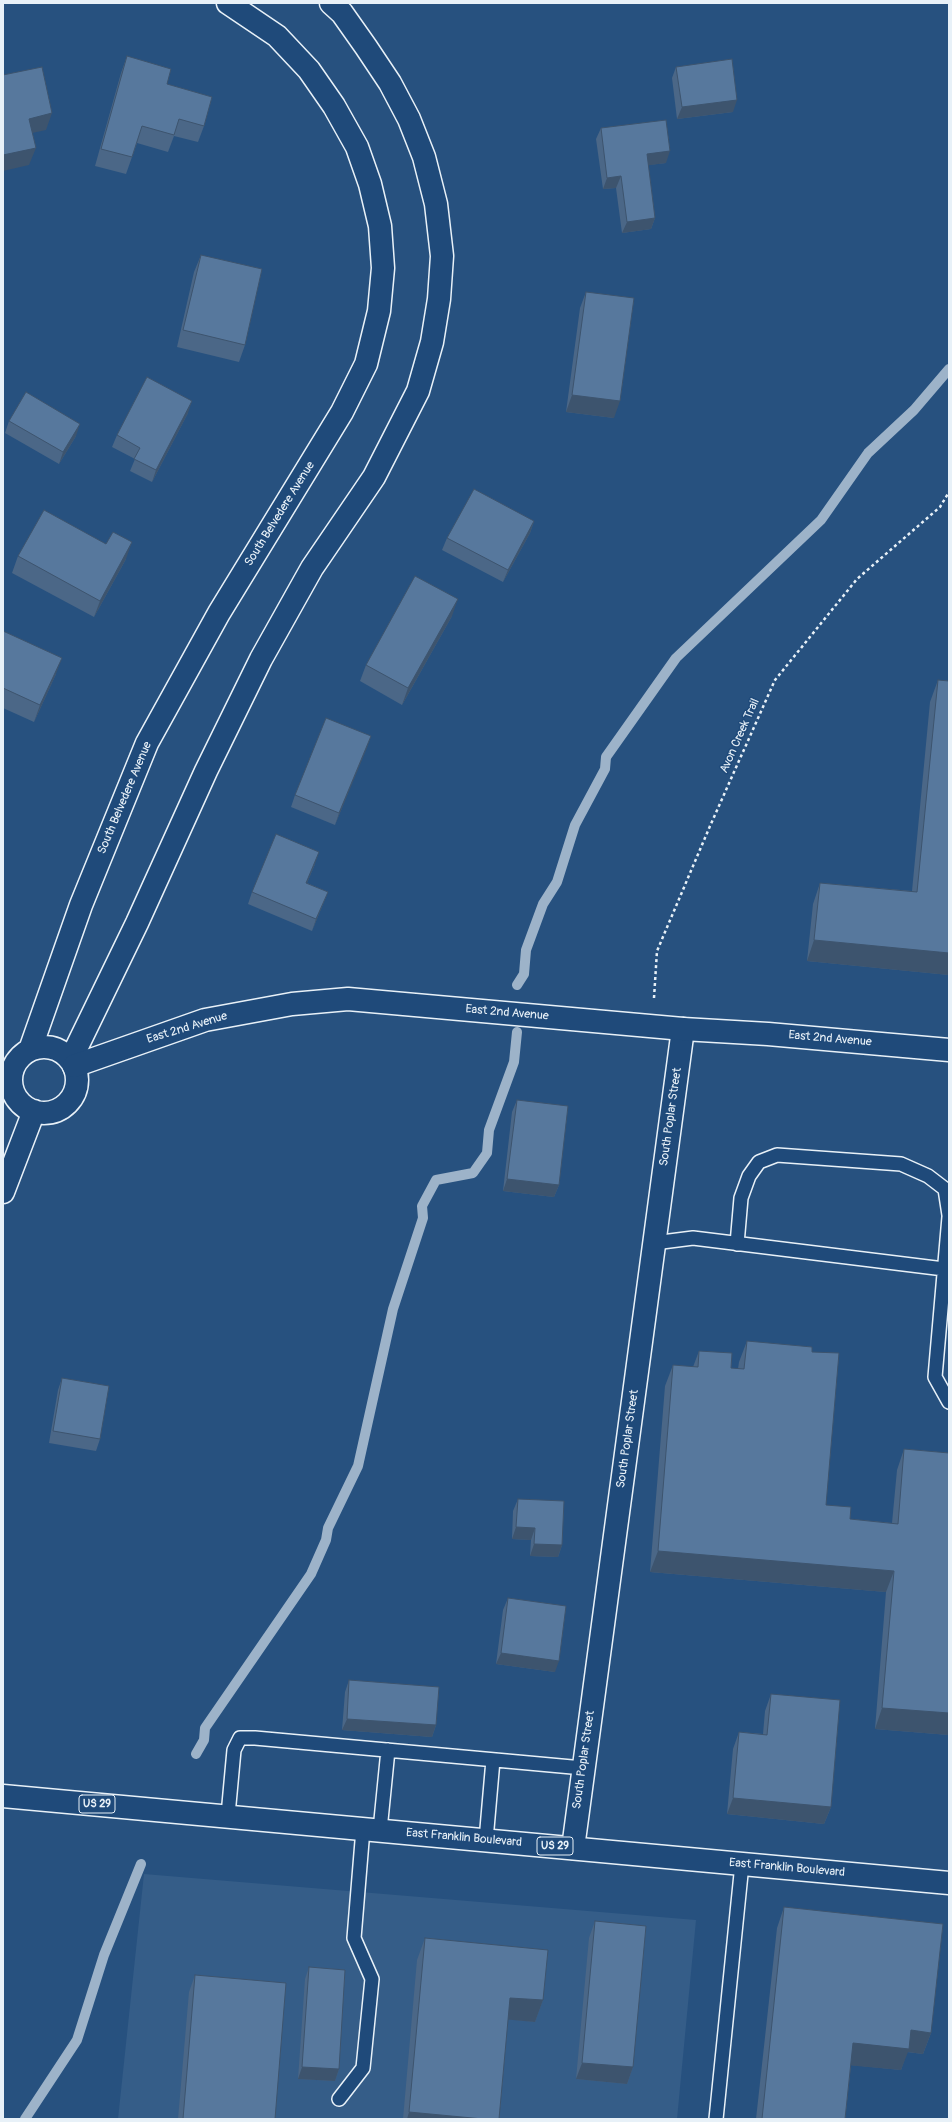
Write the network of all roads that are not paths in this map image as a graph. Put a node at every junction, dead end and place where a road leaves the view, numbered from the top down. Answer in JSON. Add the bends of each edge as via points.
{"nodes":[{"id":1,"x":228,"y":3,"type":"edge"},
{"id":2,"x":331,"y":3,"type":"edge"},
{"id":3,"x":683,"y":1029,"type":"junction"},
{"id":4,"x":30,"y":1050,"type":"junction"},
{"id":5,"x":949,"y":1050,"type":"edge"},
{"id":6,"x":72,"y":1062,"type":"junction"},
{"id":7,"x":8,"y":1088,"type":"edge"},
{"id":8,"x":34,"y":1111,"type":"junction"},
{"id":9,"x":3,"y":1192,"type":"edge"},
{"id":10,"x":949,"y":1216,"type":"edge"},
{"id":11,"x":654,"y":1243,"type":"junction"},
{"id":12,"x":737,"y":1244,"type":"junction"},
{"id":13,"x":944,"y":1269,"type":"junction"},
{"id":14,"x":949,"y":1402,"type":"edge"},
{"id":15,"x":388,"y":1750,"type":"junction"},
{"id":16,"x":493,"y":1760,"type":"junction"},
{"id":17,"x":583,"y":1768,"type":"junction"},
{"id":18,"x":3,"y":1796,"type":"edge"},
{"id":19,"x":228,"y":1816,"type":"junction"},
{"id":20,"x":372,"y":1830,"type":"junction"},
{"id":21,"x":486,"y":1840,"type":"junction"},
{"id":22,"x":573,"y":1848,"type":"junction"},
{"id":23,"x":742,"y":1864,"type":"junction"},
{"id":24,"x":949,"y":1883,"type":"edge"},
{"id":25,"x":339,"y":2099,"type":"dead end"},
{"id":26,"x":716,"y":2119,"type":"edge"}],
"edges":[{"from":1,"to":4,"type":"street","name":"South Belvedere Avenue","via":[[277,36],[309,70],[334,106],[357,147],[370,184],[380,226],[383,268],[379,311],[366,364],[342,412],[219,613],[147,743],[81,905]]},
{"from":2,"to":6,"type":"street","via":[[342,13],[390,83],[424,157],[436,204],[442,256],[432,342],[418,391],[374,477],[312,568],[261,659],[206,771]]},
{"from":3,"to":5,"type":"street","name":"East 2nd Avenue"},
{"from":3,"to":6,"type":"street","name":"East 2nd Avenue","via":[[348,999],[292,1004],[205,1020]]},
{"from":3,"to":11,"type":"street","name":"South Poplar Street"},
{"from":4,"to":6,"type":"street","via":[[41,1046],[52,1048],[63,1052]]},
{"from":4,"to":7,"type":"street","via":[[17,1061]]},
{"from":6,"to":8,"type":"street","via":[[78,1079],[71,1099],[55,1111]]},
{"from":7,"to":8,"type":"street","via":[[24,1106]]},
{"from":8,"to":9,"type":"street"},
{"from":10,"to":12,"type":"lane","via":[[945,1189],[928,1176],[901,1164],[778,1155],[759,1162],[749,1176],[741,1198]]},
{"from":10,"to":13,"type":"lane"},
{"from":11,"to":12,"type":"lane","via":[[693,1238]]},
{"from":11,"to":17,"type":"street","name":"South Poplar Street"},
{"from":12,"to":13,"type":"lane"},
{"from":13,"to":14,"type":"lane","via":[[935,1378]]},
{"from":15,"to":16,"type":"lane"},
{"from":15,"to":19,"type":"lane","via":[[240,1738],[234,1750]]},
{"from":15,"to":20,"type":"lane"},
{"from":16,"to":17,"type":"lane"},
{"from":16,"to":21,"type":"lane"},
{"from":17,"to":22,"type":"street","name":"South Poplar Street"},
{"from":18,"to":19,"type":"street","name":"East Franklin Boulevard","number":"US 29"},
{"from":19,"to":20,"type":"street","name":"East Franklin Boulevard","number":"US 29"},
{"from":20,"to":21,"type":"street","name":"East Franklin Boulevard","number":"US 29"},
{"from":20,"to":25,"type":"lane","via":[[354,1938],[372,1979],[364,2068]]},
{"from":21,"to":22,"type":"street","name":"East Franklin Boulevard","number":"US 29"},
{"from":22,"to":23,"type":"street","name":"East Franklin Boulevard","number":"US 29"},
{"from":23,"to":24,"type":"street","name":"East Franklin Boulevard","number":"US 29"},
{"from":23,"to":26,"type":"lane"}]}
